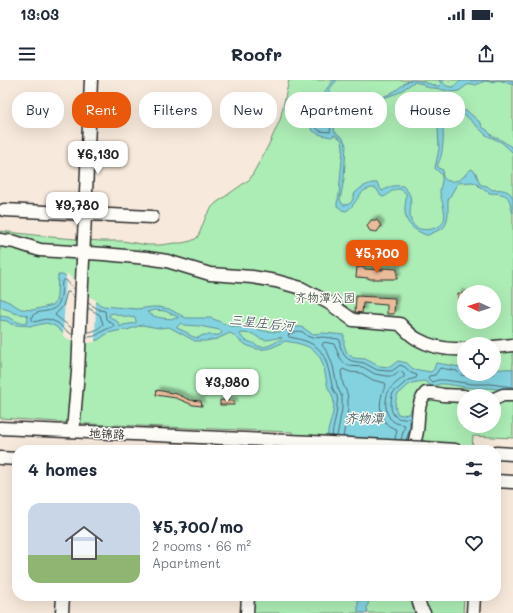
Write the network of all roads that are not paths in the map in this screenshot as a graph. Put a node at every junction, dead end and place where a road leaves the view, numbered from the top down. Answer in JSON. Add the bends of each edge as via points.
{"nodes":[{"id":1,"x":91,"y":80,"type":"edge"},
{"id":2,"x":4,"y":210,"type":"dead end"},
{"id":3,"x":85,"y":214,"type":"junction"},
{"id":4,"x":152,"y":217,"type":"dead end"},
{"id":5,"x":0,"y":240,"type":"edge"},
{"id":6,"x":83,"y":253,"type":"junction"},
{"id":7,"x":513,"y":346,"type":"edge"},
{"id":8,"x":501,"y":347,"type":"edge"},
{"id":9,"x":457,"y":349,"type":"edge"},
{"id":10,"x":513,"y":395,"type":"edge"},
{"id":11,"x":457,"y":396,"type":"edge"},
{"id":12,"x":501,"y":396,"type":"edge"},
{"id":13,"x":0,"y":428,"type":"edge"},
{"id":14,"x":73,"y":432,"type":"junction"},
{"id":15,"x":367,"y":445,"type":"edge"},
{"id":16,"x":413,"y":445,"type":"edge"},
{"id":17,"x":501,"y":453,"type":"edge"},
{"id":18,"x":513,"y":454,"type":"edge"},
{"id":19,"x":0,"y":458,"type":"edge"},
{"id":20,"x":12,"y":459,"type":"edge"},
{"id":21,"x":501,"y":482,"type":"edge"},
{"id":22,"x":513,"y":482,"type":"edge"},
{"id":23,"x":63,"y":601,"type":"edge"},
{"id":24,"x":248,"y":601,"type":"edge"},
{"id":25,"x":419,"y":601,"type":"edge"},
{"id":26,"x":474,"y":601,"type":"edge"},
{"id":27,"x":62,"y":613,"type":"edge"},
{"id":28,"x":247,"y":613,"type":"edge"},
{"id":29,"x":424,"y":613,"type":"edge"},
{"id":30,"x":473,"y":613,"type":"edge"}],
"edges":[{"from":1,"to":3,"type":"street"},
{"from":2,"to":3,"type":"street"},
{"from":3,"to":4,"type":"street"},
{"from":3,"to":6,"type":"street"},
{"from":5,"to":6,"type":"street","via":[[40,250]]},
{"from":6,"to":9,"type":"street","via":[[167,261],[210,274],[286,284],[301,288],[329,303],[353,320],[400,324],[417,339],[428,344]]},
{"from":6,"to":14,"type":"street"},
{"from":7,"to":8,"type":"street"},
{"from":10,"to":12,"type":"street"},
{"from":11,"to":16,"type":"street","via":[[425,394],[421,399]]},
{"from":13,"to":14,"type":"street","name":"地锦路"},
{"from":14,"to":15,"type":"street","name":"地锦路","bridge":true},
{"from":17,"to":18,"type":"street"},
{"from":19,"to":20,"type":"street"},
{"from":21,"to":22,"type":"street"},
{"from":23,"to":27,"type":"street"},
{"from":24,"to":28,"type":"street"},
{"from":25,"to":29,"type":"street"},
{"from":26,"to":30,"type":"street"}]}
